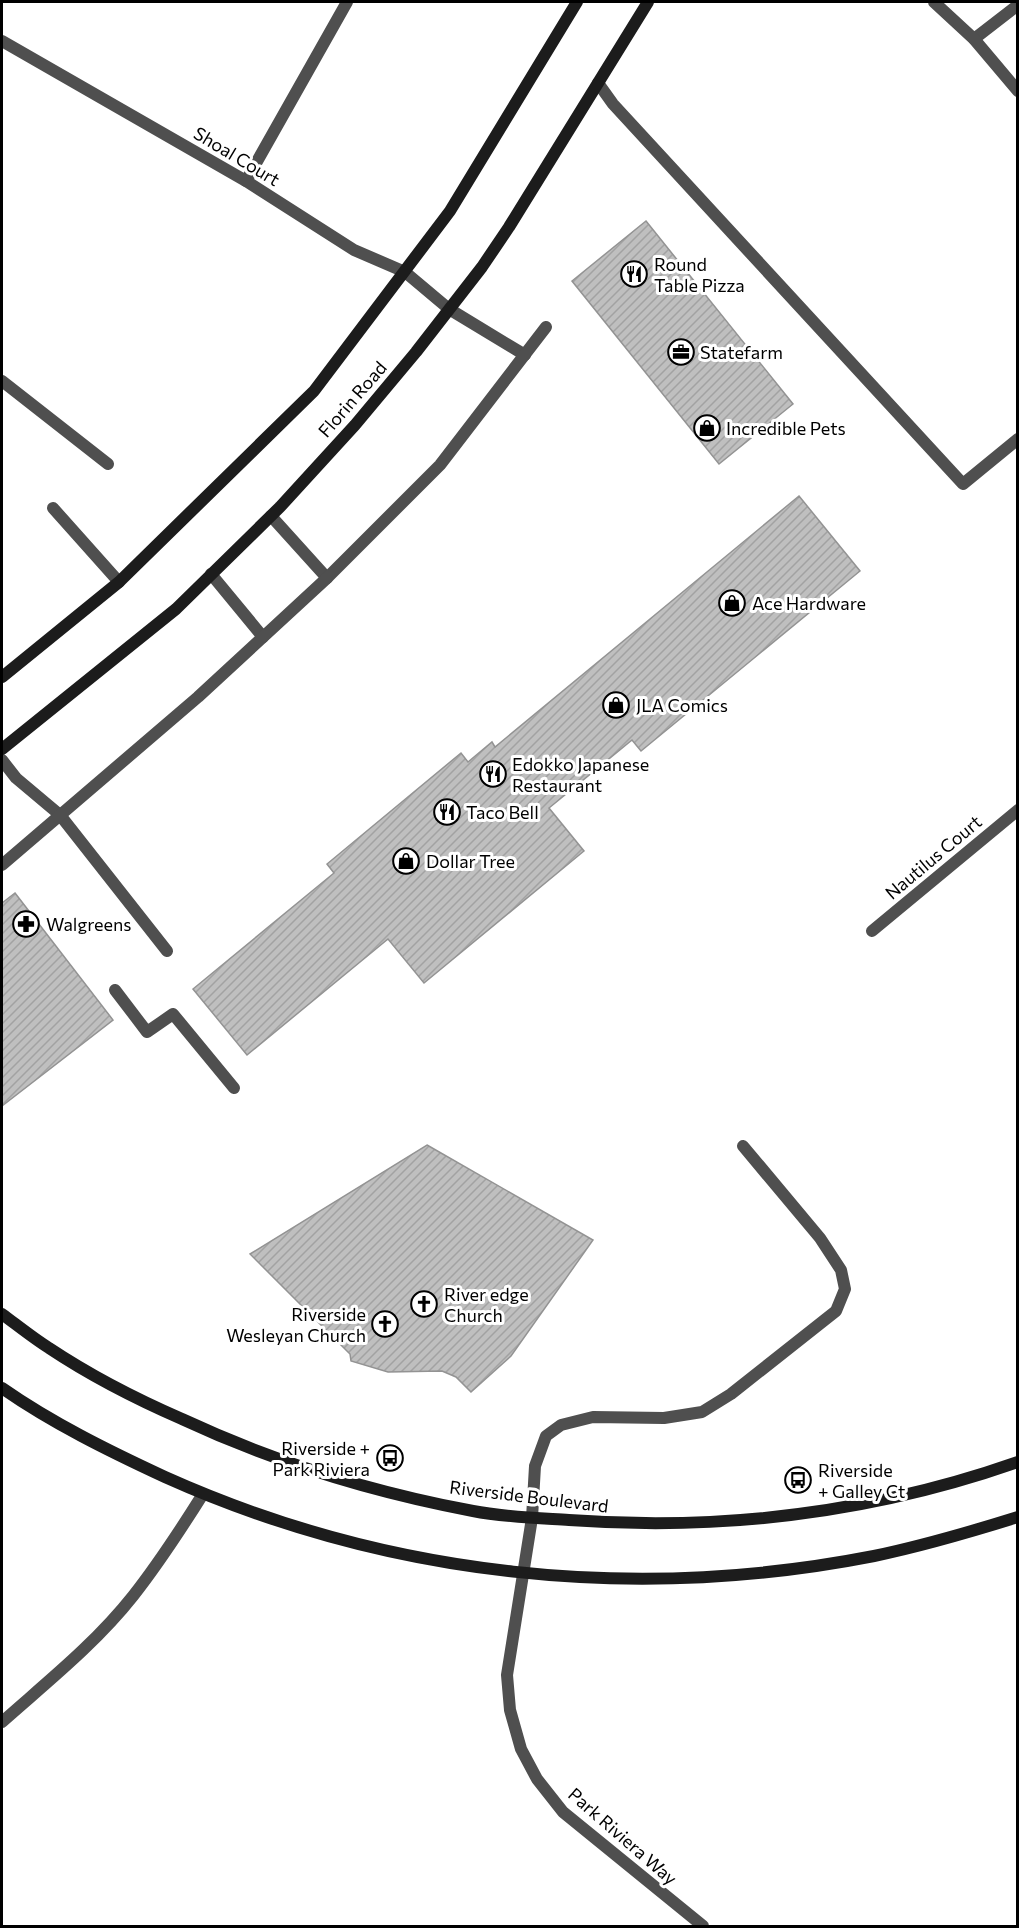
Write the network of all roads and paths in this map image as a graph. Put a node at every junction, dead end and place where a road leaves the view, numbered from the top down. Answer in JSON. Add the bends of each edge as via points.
{"nodes":[{"id":1,"x":346,"y":2,"type":"edge"},
{"id":2,"x":577,"y":2,"type":"edge"},
{"id":3,"x":648,"y":2,"type":"edge"},
{"id":4,"x":934,"y":2,"type":"edge"},
{"id":5,"x":1017,"y":4,"type":"edge"},
{"id":6,"x":974,"y":39,"type":"junction"},
{"id":7,"x":2,"y":41,"type":"edge"},
{"id":8,"x":598,"y":83,"type":"junction"},
{"id":9,"x":1017,"y":91,"type":"edge"},
{"id":10,"x":246,"y":181,"type":"junction"},
{"id":11,"x":405,"y":272,"type":"junction"},
{"id":12,"x":449,"y":309,"type":"junction"},
{"id":13,"x":546,"y":327,"type":"dead end"},
{"id":14,"x":525,"y":355,"type":"junction"},
{"id":15,"x":2,"y":381,"type":"edge"},
{"id":16,"x":1017,"y":439,"type":"edge"},
{"id":17,"x":108,"y":464,"type":"dead end"},
{"id":18,"x":53,"y":508,"type":"dead end"},
{"id":19,"x":271,"y":516,"type":"junction"},
{"id":20,"x":211,"y":574,"type":"junction"},
{"id":21,"x":327,"y":578,"type":"junction"},
{"id":22,"x":119,"y":582,"type":"junction"},
{"id":23,"x":263,"y":637,"type":"junction"},
{"id":24,"x":2,"y":677,"type":"edge"},
{"id":25,"x":2,"y":749,"type":"edge"},
{"id":26,"x":2,"y":760,"type":"edge"},
{"id":27,"x":1017,"y":810,"type":"edge"},
{"id":28,"x":60,"y":815,"type":"junction"},
{"id":29,"x":2,"y":865,"type":"edge"},
{"id":30,"x":872,"y":931,"type":"dead end"},
{"id":31,"x":167,"y":951,"type":"dead end"},
{"id":32,"x":115,"y":990,"type":"dead end"},
{"id":33,"x":234,"y":1088,"type":"dead end"},
{"id":34,"x":743,"y":1146,"type":"dead end"},
{"id":35,"x":2,"y":1314,"type":"edge"},
{"id":36,"x":2,"y":1388,"type":"edge"},
{"id":37,"x":1017,"y":1462,"type":"edge"},
{"id":38,"x":203,"y":1494,"type":"junction"},
{"id":39,"x":1017,"y":1517,"type":"edge"},
{"id":40,"x":532,"y":1518,"type":"junction"},
{"id":41,"x":523,"y":1574,"type":"junction"},
{"id":42,"x":2,"y":1722,"type":"edge"},
{"id":43,"x":703,"y":1926,"type":"edge"}],
"edges":[{"from":1,"to":10,"type":"street"},
{"from":2,"to":11,"type":"street","name":"Florin Road","via":[[450,211]]},
{"from":3,"to":8,"type":"street","name":"Florin Road"},
{"from":4,"to":6,"type":"street"},
{"from":5,"to":6,"type":"street"},
{"from":6,"to":9,"type":"street"},
{"from":7,"to":10,"type":"street","name":"Shoal Court"},
{"from":8,"to":12,"type":"street","name":"Florin Road","via":[[509,227]]},
{"from":8,"to":16,"type":"street","via":[[613,104],[963,484]]},
{"from":10,"to":11,"type":"street","name":"Shoal Court","via":[[354,250]]},
{"from":11,"to":12,"type":"street","name":"Shoal Court"},
{"from":11,"to":22,"type":"street","name":"Florin Road","via":[[314,391]]},
{"from":12,"to":14,"type":"street","name":"Shoal Court"},
{"from":12,"to":19,"type":"street","name":"Florin Road","via":[[355,425]]},
{"from":13,"to":14,"type":"street"},
{"from":14,"to":21,"type":"street","via":[[440,465]]},
{"from":15,"to":17,"type":"street"},
{"from":18,"to":22,"type":"street"},
{"from":19,"to":20,"type":"street","name":"Florin Road"},
{"from":19,"to":21,"type":"street"},
{"from":20,"to":23,"type":"street"},
{"from":20,"to":25,"type":"street","name":"Florin Road","via":[[176,609]]},
{"from":21,"to":23,"type":"street"},
{"from":22,"to":24,"type":"street","name":"Florin Road"},
{"from":23,"to":28,"type":"street"},
{"from":26,"to":28,"type":"street","via":[[16,778]]},
{"from":27,"to":30,"type":"street","name":"Nautilus Court"},
{"from":28,"to":29,"type":"street"},
{"from":28,"to":31,"type":"street"},
{"from":32,"to":33,"type":"street","via":[[147,1032],[173,1014]]},
{"from":34,"to":40,"type":"street","name":"Park Riviera Way","via":[[820,1238],[841,1270],[845,1289],[836,1311],[731,1394],[702,1412],[664,1418],[593,1417],[561,1425],[546,1436],[535,1466]]},
{"from":35,"to":40,"type":"street","name":"Riverside Boulevard","via":[[50,1349],[135,1398],[237,1444],[317,1473],[412,1498]]},
{"from":36,"to":38,"type":"street","via":[[105,1449]]},
{"from":37,"to":40,"type":"street","name":"Riverside Boulevard","via":[[880,1502],[802,1514],[671,1524]]},
{"from":38,"to":41,"type":"street","via":[[292,1526],[390,1552]]},
{"from":38,"to":42,"type":"street","via":[[133,1597],[77,1657]]},
{"from":39,"to":41,"type":"street","via":[[875,1556],[794,1569],[694,1578]]},
{"from":40,"to":41,"type":"street","name":"Park Riviera Way"},
{"from":41,"to":43,"type":"street","name":"Park Riviera Way","via":[[507,1676],[510,1710],[521,1749],[537,1779],[563,1812]]}]}
